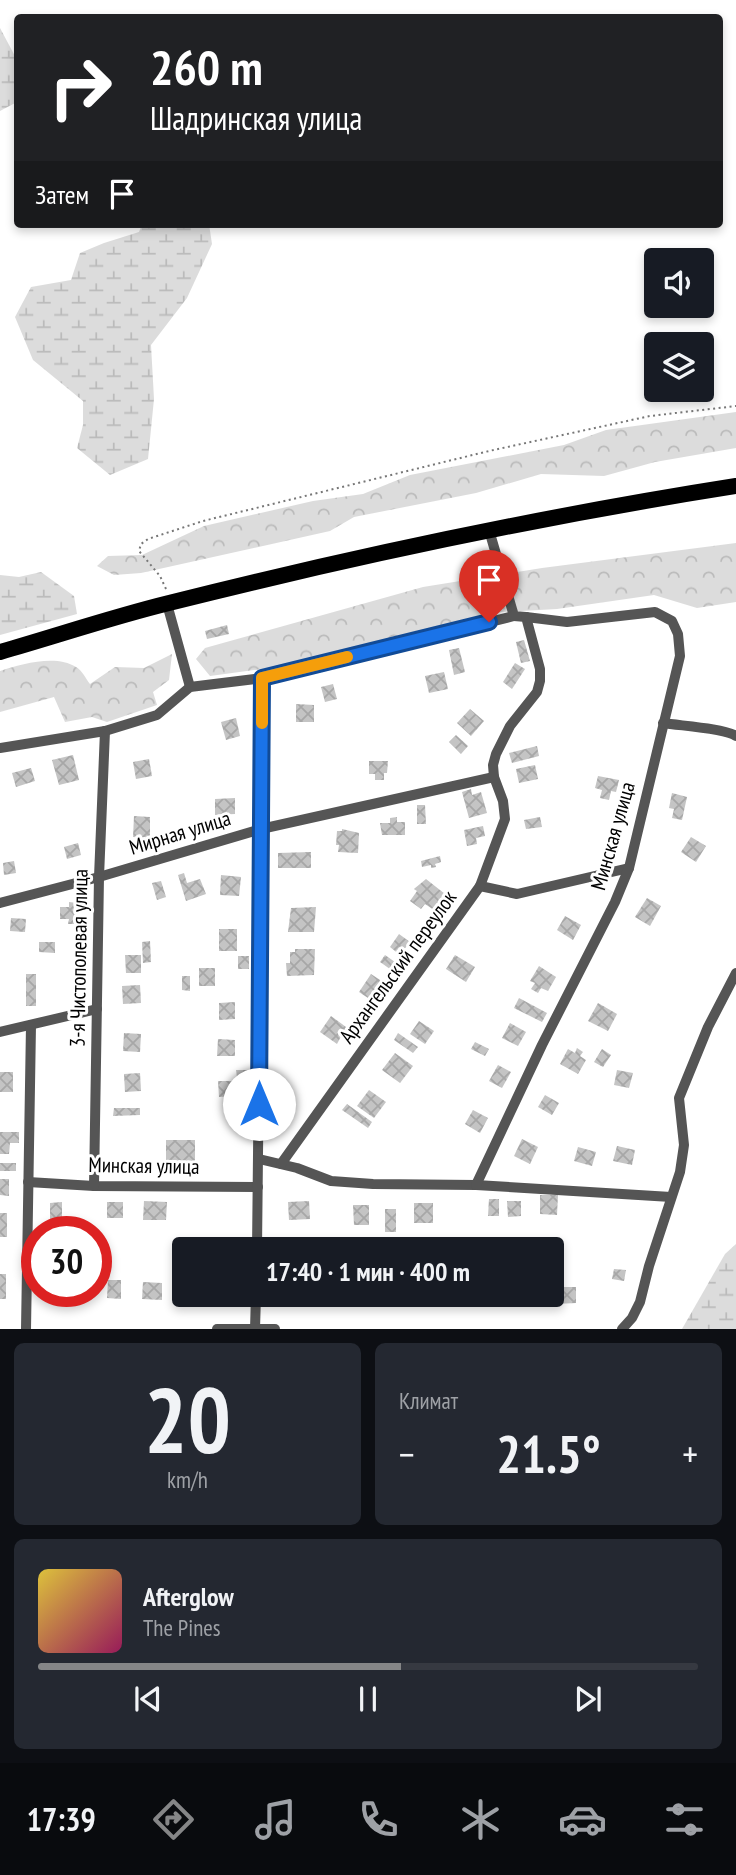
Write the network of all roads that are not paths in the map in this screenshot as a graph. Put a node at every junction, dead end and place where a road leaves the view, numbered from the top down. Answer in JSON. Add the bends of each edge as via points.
{"nodes":[{"id":1,"x":736,"y":486,"type":"edge"},
{"id":2,"x":489,"y":530,"type":"junction"},
{"id":3,"x":167,"y":604,"type":"junction"},
{"id":4,"x":514,"y":616,"type":"junction"},
{"id":5,"x":526,"y":617,"type":"junction"},
{"id":6,"x":0,"y":652,"type":"edge"},
{"id":7,"x":262,"y":678,"type":"junction"},
{"id":8,"x":190,"y":687,"type":"junction"},
{"id":9,"x":663,"y":723,"type":"junction"},
{"id":10,"x":105,"y":731,"type":"junction"},
{"id":11,"x":736,"y":736,"type":"edge"},
{"id":12,"x":0,"y":748,"type":"edge"},
{"id":13,"x":494,"y":777,"type":"junction"},
{"id":14,"x":261,"y":829,"type":"junction"},
{"id":15,"x":629,"y":868,"type":"junction"},
{"id":16,"x":99,"y":877,"type":"junction"},
{"id":17,"x":480,"y":886,"type":"junction"},
{"id":18,"x":0,"y":903,"type":"edge"},
{"id":19,"x":736,"y":973,"type":"edge"},
{"id":20,"x":97,"y":1009,"type":"junction"},
{"id":21,"x":31,"y":1025,"type":"junction"},
{"id":22,"x":0,"y":1032,"type":"edge"},
{"id":23,"x":259,"y":1159,"type":"junction"},
{"id":24,"x":281,"y":1164,"type":"junction"},
{"id":25,"x":28,"y":1182,"type":"junction"},
{"id":26,"x":476,"y":1185,"type":"junction"},
{"id":27,"x":94,"y":1186,"type":"junction"},
{"id":28,"x":258,"y":1187,"type":"junction"},
{"id":29,"x":671,"y":1197,"type":"junction"},
{"id":30,"x":257,"y":1237,"type":"edge"},
{"id":31,"x":256,"y":1307,"type":"edge"},
{"id":32,"x":26,"y":1329,"type":"edge"},
{"id":33,"x":217,"y":1329,"type":"edge"},
{"id":34,"x":255,"y":1329,"type":"edge"},
{"id":35,"x":275,"y":1329,"type":"edge"},
{"id":36,"x":622,"y":1329,"type":"edge"}],
"edges":[{"from":1,"to":2,"type":"main road"},
{"from":2,"to":3,"type":"main road"},
{"from":2,"to":4,"type":"street"},
{"from":3,"to":6,"type":"main road"},
{"from":3,"to":8,"type":"street"},
{"from":4,"to":5,"type":"street","name":"Минская улица"},
{"from":4,"to":7,"type":"street","name":"Минская улица"},
{"from":5,"to":9,"type":"street","name":"Минская улица","via":[[567,622],[655,612],[672,621],[680,656]]},
{"from":5,"to":13,"type":"street","via":[[540,681],[496,754]]},
{"from":7,"to":8,"type":"street","name":"Минская улица"},
{"from":7,"to":14,"type":"street"},
{"from":8,"to":10,"type":"street","via":[[156,715]]},
{"from":9,"to":11,"type":"street"},
{"from":9,"to":15,"type":"street","name":"Минская улица"},
{"from":10,"to":12,"type":"street"},
{"from":10,"to":16,"type":"street","name":"3-я Чистополевая улица"},
{"from":13,"to":14,"type":"street","name":"Мирная улица"},
{"from":13,"to":17,"type":"street","name":"Архангельский переулок","via":[[505,819]]},
{"from":14,"to":16,"type":"street","name":"Мирная улица"},
{"from":14,"to":23,"type":"street"},
{"from":15,"to":17,"type":"street","via":[[516,894]]},
{"from":15,"to":26,"type":"street","name":"Минская улица"},
{"from":16,"to":18,"type":"street","name":"Мирная улица"},
{"from":16,"to":20,"type":"street","name":"3-я Чистополевая улица"},
{"from":17,"to":24,"type":"street","name":"Архангельский переулок"},
{"from":19,"to":29,"type":"street","via":[[679,1098],[684,1145]]},
{"from":20,"to":21,"type":"street"},
{"from":20,"to":27,"type":"street","name":"3-я Чистополевая улица"},
{"from":21,"to":22,"type":"street"},
{"from":21,"to":25,"type":"street"},
{"from":23,"to":24,"type":"street"},
{"from":23,"to":28,"type":"street"},
{"from":24,"to":26,"type":"street","via":[[331,1181]]},
{"from":25,"to":27,"type":"street","name":"Минская улица"},
{"from":25,"to":32,"type":"street"},
{"from":26,"to":29,"type":"street"},
{"from":27,"to":28,"type":"street","name":"Минская улица"},
{"from":28,"to":30,"type":"street"},
{"from":29,"to":36,"type":"street","via":[[640,1302]]},
{"from":31,"to":34,"type":"street"},
{"from":33,"to":34,"type":"street"},
{"from":34,"to":35,"type":"street"}]}
